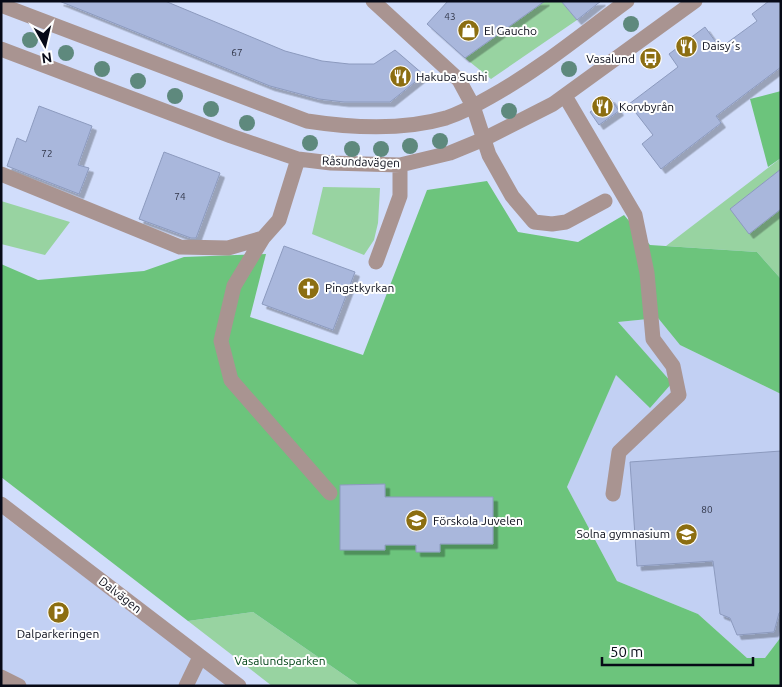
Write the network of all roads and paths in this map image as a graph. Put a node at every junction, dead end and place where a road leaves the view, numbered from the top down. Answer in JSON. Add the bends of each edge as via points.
{"nodes":[{"id":1,"x":373,"y":1,"type":"edge"},
{"id":2,"x":627,"y":1,"type":"edge"},
{"id":3,"x":695,"y":1,"type":"edge"},
{"id":4,"x":1,"y":5,"type":"edge"},
{"id":5,"x":1,"y":49,"type":"edge"},
{"id":6,"x":564,"y":96,"type":"junction"},
{"id":7,"x":473,"y":106,"type":"junction"},
{"id":8,"x":484,"y":139,"type":"junction"},
{"id":9,"x":298,"y":159,"type":"junction"},
{"id":10,"x":400,"y":165,"type":"junction"},
{"id":11,"x":1,"y":174,"type":"edge"},
{"id":12,"x":605,"y":201,"type":"dead end"},
{"id":13,"x":263,"y":238,"type":"junction"},
{"id":14,"x":376,"y":262,"type":"dead end"},
{"id":15,"x":330,"y":493,"type":"dead end"},
{"id":16,"x":613,"y":494,"type":"dead end"},
{"id":17,"x":1,"y":504,"type":"edge"},
{"id":18,"x":200,"y":657,"type":"junction"},
{"id":19,"x":1,"y":677,"type":"edge"},
{"id":20,"x":19,"y":686,"type":"edge"},
{"id":21,"x":186,"y":686,"type":"edge"},
{"id":22,"x":239,"y":686,"type":"edge"}],
"edges":[{"from":1,"to":7,"type":"street","via":[[459,80]]},
{"from":2,"to":7,"type":"street","via":[[520,80]]},
{"from":3,"to":6,"type":"street","name":"Råsundavägen"},
{"from":4,"to":7,"type":"street","via":[[306,120],[338,126],[396,127],[446,118]]},
{"from":5,"to":9,"type":"street","name":"Råsundavägen"},
{"from":6,"to":8,"type":"street","name":"Råsundavägen"},
{"from":6,"to":16,"type":"street","via":[[635,215],[647,273],[652,339],[673,366],[679,395],[619,452]]},
{"from":7,"to":8,"type":"street"},
{"from":8,"to":10,"type":"street","name":"Råsundavägen","via":[[450,153]]},
{"from":8,"to":12,"type":"street","via":[[489,155],[512,196],[534,222],[566,222]]},
{"from":9,"to":10,"type":"street","name":"Råsundavägen"},
{"from":9,"to":13,"type":"street","via":[[279,220]]},
{"from":10,"to":14,"type":"street","via":[[400,196]]},
{"from":11,"to":13,"type":"street","via":[[180,247],[228,248]]},
{"from":13,"to":15,"type":"street","via":[[234,286],[221,341],[231,380]]},
{"from":17,"to":18,"type":"street","name":"Dalvägen"},
{"from":18,"to":21,"type":"street"},
{"from":18,"to":22,"type":"street","name":"Dalvägen"},
{"from":19,"to":20,"type":"street"}]}
